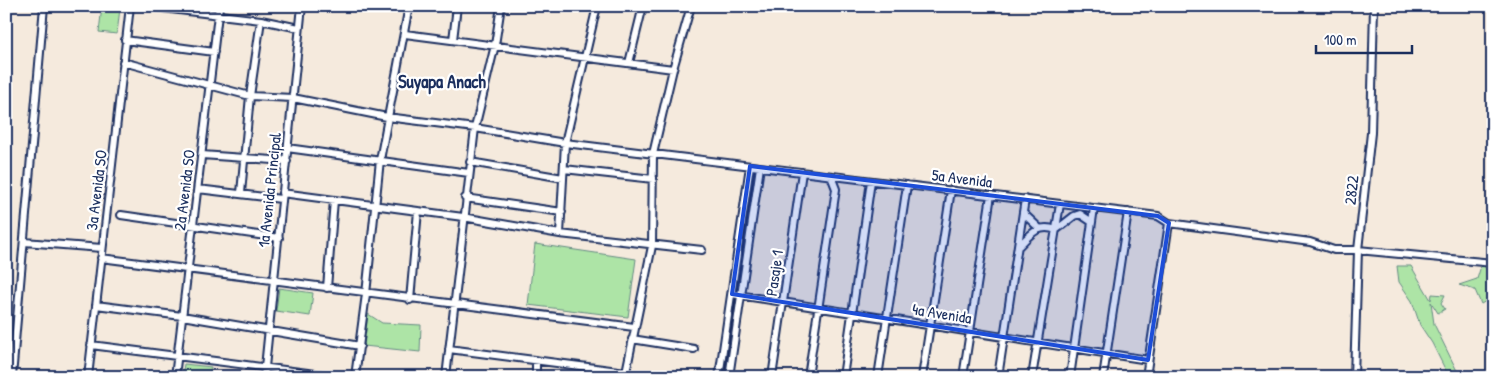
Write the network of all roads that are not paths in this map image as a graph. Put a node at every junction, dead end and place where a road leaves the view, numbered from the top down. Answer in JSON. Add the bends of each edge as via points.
{"nodes":[{"id":1,"x":44,"y":6,"type":"edge"},
{"id":2,"x":130,"y":6,"type":"edge"},
{"id":3,"x":146,"y":6,"type":"edge"},
{"id":4,"x":219,"y":6,"type":"edge"},
{"id":5,"x":302,"y":6,"type":"edge"},
{"id":6,"x":409,"y":6,"type":"edge"},
{"id":7,"x":457,"y":6,"type":"edge"},
{"id":8,"x":501,"y":6,"type":"edge"},
{"id":9,"x":597,"y":6,"type":"edge"},
{"id":10,"x":643,"y":6,"type":"edge"},
{"id":11,"x":691,"y":6,"type":"edge"},
{"id":12,"x":1374,"y":6,"type":"edge"},
{"id":13,"x":218,"y":15,"type":"junction"},
{"id":14,"x":261,"y":20,"type":"junction"},
{"id":15,"x":299,"y":28,"type":"junction"},
{"id":16,"x":405,"y":34,"type":"junction"},
{"id":17,"x":125,"y":40,"type":"junction"},
{"id":18,"x":453,"y":40,"type":"junction"},
{"id":19,"x":495,"y":45,"type":"junction"},
{"id":20,"x":214,"y":52,"type":"junction"},
{"id":21,"x":584,"y":58,"type":"junction"},
{"id":22,"x":123,"y":62,"type":"junction"},
{"id":23,"x":629,"y":63,"type":"junction"},
{"id":24,"x":673,"y":69,"type":"junction"},
{"id":25,"x":211,"y":85,"type":"junction"},
{"id":26,"x":250,"y":96,"type":"junction"},
{"id":27,"x":293,"y":98,"type":"junction"},
{"id":28,"x":387,"y":117,"type":"junction"},
{"id":29,"x":475,"y":128,"type":"junction"},
{"id":30,"x":565,"y":142,"type":"junction"},
{"id":31,"x":287,"y":148,"type":"junction"},
{"id":32,"x":653,"y":154,"type":"junction"},
{"id":33,"x":202,"y":155,"type":"junction"},
{"id":34,"x":246,"y":157,"type":"junction"},
{"id":35,"x":380,"y":160,"type":"junction"},
{"id":36,"x":287,"y":161,"type":"junction"},
{"id":37,"x":470,"y":162,"type":"junction"},
{"id":38,"x":750,"y":166,"type":"junction"},
{"id":39,"x":760,"y":167,"type":"junction"},
{"id":40,"x":564,"y":169,"type":"junction"},
{"id":41,"x":802,"y":172,"type":"junction"},
{"id":42,"x":469,"y":173,"type":"junction"},
{"id":43,"x":832,"y":176,"type":"junction"},
{"id":44,"x":564,"y":178,"type":"junction"},
{"id":45,"x":653,"y":178,"type":"junction"},
{"id":46,"x":871,"y":181,"type":"junction"},
{"id":47,"x":906,"y":185,"type":"junction"},
{"id":48,"x":198,"y":189,"type":"junction"},
{"id":49,"x":951,"y":190,"type":"junction"},
{"id":50,"x":241,"y":193,"type":"junction"},
{"id":51,"x":991,"y":195,"type":"junction"},
{"id":52,"x":282,"y":196,"type":"junction"},
{"id":53,"x":465,"y":198,"type":"junction"},
{"id":54,"x":1025,"y":199,"type":"junction"},
{"id":55,"x":334,"y":200,"type":"junction"},
{"id":56,"x":1060,"y":204,"type":"junction"},
{"id":57,"x":374,"y":206,"type":"junction"},
{"id":58,"x":1094,"y":208,"type":"junction"},
{"id":59,"x":418,"y":211,"type":"junction"},
{"id":60,"x":562,"y":212,"type":"junction"},
{"id":61,"x":1128,"y":212,"type":"junction"},
{"id":62,"x":1023,"y":213,"type":"junction"},
{"id":63,"x":121,"y":215,"type":"dead end"},
{"id":64,"x":463,"y":217,"type":"junction"},
{"id":65,"x":1092,"y":222,"type":"junction"},
{"id":66,"x":1169,"y":223,"type":"junction"},
{"id":67,"x":194,"y":226,"type":"junction"},
{"id":68,"x":1039,"y":228,"type":"junction"},
{"id":69,"x":1056,"y":230,"type":"junction"},
{"id":70,"x":560,"y":234,"type":"junction"},
{"id":71,"x":278,"y":238,"type":"junction"},
{"id":72,"x":24,"y":242,"type":"junction"},
{"id":73,"x":652,"y":246,"type":"junction"},
{"id":74,"x":102,"y":248,"type":"junction"},
{"id":75,"x":1018,"y":248,"type":"junction"},
{"id":76,"x":702,"y":250,"type":"dead end"},
{"id":77,"x":1358,"y":250,"type":"junction"},
{"id":78,"x":101,"y":258,"type":"junction"},
{"id":79,"x":1493,"y":263,"type":"edge"},
{"id":80,"x":188,"y":270,"type":"junction"},
{"id":81,"x":274,"y":281,"type":"junction"},
{"id":82,"x":327,"y":288,"type":"junction"},
{"id":83,"x":366,"y":294,"type":"junction"},
{"id":84,"x":732,"y":294,"type":"junction"},
{"id":85,"x":742,"y":295,"type":"junction"},
{"id":86,"x":410,"y":300,"type":"junction"},
{"id":87,"x":783,"y":301,"type":"junction"},
{"id":88,"x":454,"y":304,"type":"junction"},
{"id":89,"x":96,"y":305,"type":"junction"},
{"id":90,"x":818,"y":307,"type":"junction"},
{"id":91,"x":853,"y":313,"type":"junction"},
{"id":92,"x":182,"y":316,"type":"junction"},
{"id":93,"x":888,"y":318,"type":"junction"},
{"id":94,"x":930,"y":325,"type":"junction"},
{"id":95,"x":634,"y":327,"type":"junction"},
{"id":96,"x":268,"y":331,"type":"junction"},
{"id":97,"x":969,"y":331,"type":"junction"},
{"id":98,"x":1004,"y":337,"type":"junction"},
{"id":99,"x":632,"y":340,"type":"junction"},
{"id":100,"x":1037,"y":342,"type":"junction"},
{"id":101,"x":91,"y":345,"type":"junction"},
{"id":102,"x":360,"y":346,"type":"junction"},
{"id":103,"x":1074,"y":348,"type":"junction"},
{"id":104,"x":449,"y":350,"type":"junction"},
{"id":105,"x":694,"y":350,"type":"dead end"},
{"id":106,"x":1106,"y":353,"type":"junction"},
{"id":107,"x":177,"y":357,"type":"junction"},
{"id":108,"x":1148,"y":360,"type":"junction"},
{"id":109,"x":536,"y":362,"type":"junction"},
{"id":110,"x":265,"y":368,"type":"junction"},
{"id":111,"x":625,"y":374,"type":"edge"},
{"id":112,"x":12,"y":377,"type":"edge"},
{"id":113,"x":88,"y":377,"type":"edge"},
{"id":114,"x":175,"y":377,"type":"edge"},
{"id":115,"x":264,"y":377,"type":"edge"},
{"id":116,"x":339,"y":377,"type":"edge"},
{"id":117,"x":355,"y":377,"type":"edge"},
{"id":118,"x":446,"y":377,"type":"edge"},
{"id":119,"x":536,"y":377,"type":"edge"},
{"id":120,"x":719,"y":377,"type":"edge"},
{"id":121,"x":729,"y":377,"type":"edge"},
{"id":122,"x":772,"y":377,"type":"edge"},
{"id":123,"x":808,"y":377,"type":"edge"},
{"id":124,"x":843,"y":377,"type":"edge"},
{"id":125,"x":878,"y":377,"type":"edge"},
{"id":126,"x":922,"y":377,"type":"edge"},
{"id":127,"x":963,"y":377,"type":"edge"},
{"id":128,"x":998,"y":377,"type":"edge"},
{"id":129,"x":1032,"y":377,"type":"edge"},
{"id":130,"x":1070,"y":377,"type":"edge"},
{"id":131,"x":1103,"y":377,"type":"edge"},
{"id":132,"x":1146,"y":377,"type":"edge"},
{"id":133,"x":1354,"y":377,"type":"edge"}],
"edges":[{"from":1,"to":72,"type":"street"},
{"from":2,"to":17,"type":"street","name":"3a Avenida SO"},
{"from":3,"to":13,"type":"street"},
{"from":4,"to":13,"type":"street","name":"2a Avenida SO"},
{"from":5,"to":15,"type":"street","name":"1a Avenida Principal"},
{"from":6,"to":16,"type":"street"},
{"from":7,"to":18,"type":"street"},
{"from":8,"to":19,"type":"street"},
{"from":9,"to":21,"type":"street"},
{"from":10,"to":23,"type":"street"},
{"from":11,"to":24,"type":"street"},
{"from":12,"to":77,"type":"street","name":"2822","via":[[1371,133]]},
{"from":13,"to":14,"type":"street"},
{"from":13,"to":20,"type":"street","name":"2a Avenida SO"},
{"from":14,"to":15,"type":"street"},
{"from":14,"to":26,"type":"street"},
{"from":15,"to":27,"type":"street","name":"1a Avenida Principal"},
{"from":16,"to":18,"type":"street"},
{"from":16,"to":28,"type":"street"},
{"from":17,"to":20,"type":"street"},
{"from":17,"to":22,"type":"street","name":"3a Avenida SO"},
{"from":18,"to":19,"type":"street"},
{"from":19,"to":21,"type":"street"},
{"from":19,"to":29,"type":"street"},
{"from":20,"to":25,"type":"street","name":"2a Avenida SO"},
{"from":21,"to":23,"type":"street"},
{"from":21,"to":30,"type":"street"},
{"from":22,"to":25,"type":"street","name":"5a Avenida"},
{"from":22,"to":74,"type":"street","name":"3a Avenida SO"},
{"from":23,"to":24,"type":"street"},
{"from":24,"to":32,"type":"street"},
{"from":25,"to":26,"type":"street","name":"5a Avenida"},
{"from":25,"to":33,"type":"street","name":"2a Avenida SO"},
{"from":26,"to":27,"type":"street","name":"5a Avenida"},
{"from":26,"to":34,"type":"street"},
{"from":27,"to":28,"type":"street","name":"5a Avenida"},
{"from":27,"to":31,"type":"street","name":"1a Avenida Principal"},
{"from":28,"to":29,"type":"street","name":"5a Avenida"},
{"from":28,"to":35,"type":"street"},
{"from":29,"to":30,"type":"street","name":"5a Avenida"},
{"from":29,"to":37,"type":"street"},
{"from":30,"to":32,"type":"street","name":"5a Avenida"},
{"from":30,"to":40,"type":"street"},
{"from":31,"to":35,"type":"street"},
{"from":31,"to":36,"type":"street","name":"1a Avenida Principal"},
{"from":32,"to":38,"type":"street","name":"5a Avenida"},
{"from":32,"to":45,"type":"street"},
{"from":33,"to":34,"type":"street"},
{"from":33,"to":48,"type":"street","name":"2a Avenida SO"},
{"from":34,"to":36,"type":"street"},
{"from":34,"to":50,"type":"street"},
{"from":35,"to":42,"type":"street"},
{"from":35,"to":57,"type":"street"},
{"from":36,"to":52,"type":"street","name":"1a Avenida Principal"},
{"from":37,"to":42,"type":"street"},
{"from":37,"to":44,"type":"street"},
{"from":38,"to":39,"type":"street","name":"5a Avenida"},
{"from":38,"to":84,"type":"street"},
{"from":39,"to":41,"type":"street","name":"5a Avenida"},
{"from":39,"to":85,"type":"street"},
{"from":40,"to":44,"type":"street"},
{"from":40,"to":45,"type":"street"},
{"from":41,"to":43,"type":"street","name":"5a Avenida"},
{"from":41,"to":87,"type":"street","name":"Pasaje 1"},
{"from":42,"to":53,"type":"street"},
{"from":43,"to":46,"type":"street","name":"5a Avenida"},
{"from":43,"to":90,"type":"street","via":[[836,189]]},
{"from":44,"to":60,"type":"street"},
{"from":45,"to":73,"type":"street"},
{"from":46,"to":47,"type":"street","name":"5a Avenida"},
{"from":46,"to":91,"type":"street"},
{"from":47,"to":49,"type":"street","name":"5a Avenida"},
{"from":47,"to":93,"type":"street"},
{"from":48,"to":50,"type":"street"},
{"from":48,"to":67,"type":"street","name":"2a Avenida SO"},
{"from":49,"to":51,"type":"street","name":"5a Avenida"},
{"from":49,"to":94,"type":"street"},
{"from":50,"to":52,"type":"street"},
{"from":51,"to":54,"type":"street","name":"5a Avenida"},
{"from":51,"to":97,"type":"street"},
{"from":52,"to":55,"type":"street"},
{"from":52,"to":71,"type":"street","name":"1a Avenida Principal"},
{"from":53,"to":60,"type":"street"},
{"from":53,"to":64,"type":"street"},
{"from":54,"to":56,"type":"street","name":"5a Avenida"},
{"from":54,"to":62,"type":"street"},
{"from":55,"to":57,"type":"street"},
{"from":55,"to":82,"type":"street"},
{"from":56,"to":58,"type":"street","name":"5a Avenida"},
{"from":56,"to":69,"type":"street"},
{"from":57,"to":59,"type":"street"},
{"from":57,"to":83,"type":"street"},
{"from":58,"to":61,"type":"street","name":"5a Avenida"},
{"from":58,"to":65,"type":"street"},
{"from":59,"to":64,"type":"street"},
{"from":59,"to":86,"type":"street"},
{"from":60,"to":70,"type":"street"},
{"from":61,"to":66,"type":"street","name":"5a Avenida","via":[[1158,216]]},
{"from":61,"to":106,"type":"street"},
{"from":62,"to":68,"type":"street"},
{"from":62,"to":75,"type":"street"},
{"from":63,"to":67,"type":"street"},
{"from":64,"to":70,"type":"street"},
{"from":64,"to":88,"type":"street"},
{"from":65,"to":69,"type":"street","via":[[1080,214]]},
{"from":65,"to":103,"type":"street"},
{"from":66,"to":77,"type":"street","name":"5a Avenida","via":[[1310,242],[1334,250]]},
{"from":66,"to":108,"type":"street"},
{"from":67,"to":71,"type":"street"},
{"from":67,"to":80,"type":"street","name":"2a Avenida SO"},
{"from":68,"to":69,"type":"street","via":[[1047,226]]},
{"from":68,"to":75,"type":"street"},
{"from":69,"to":100,"type":"street"},
{"from":70,"to":73,"type":"street"},
{"from":71,"to":81,"type":"street","name":"1a Avenida Principal"},
{"from":72,"to":74,"type":"street"},
{"from":72,"to":112,"type":"street"},
{"from":73,"to":76,"type":"street"},
{"from":73,"to":95,"type":"street"},
{"from":74,"to":78,"type":"street","name":"3a Avenida SO"},
{"from":75,"to":98,"type":"street"},
{"from":77,"to":79,"type":"street","name":"5a Avenida"},
{"from":77,"to":133,"type":"street","name":"2822"},
{"from":78,"to":80,"type":"street"},
{"from":78,"to":89,"type":"street","name":"3a Avenida SO"},
{"from":80,"to":81,"type":"street"},
{"from":80,"to":92,"type":"street","name":"2a Avenida SO"},
{"from":81,"to":82,"type":"street"},
{"from":81,"to":96,"type":"street","name":"1a Avenida Principal"},
{"from":82,"to":83,"type":"street"},
{"from":83,"to":86,"type":"street"},
{"from":83,"to":102,"type":"street"},
{"from":84,"to":85,"type":"street","name":"4a Avenida"},
{"from":84,"to":120,"type":"street"},
{"from":85,"to":87,"type":"street","name":"4a Avenida"},
{"from":85,"to":121,"type":"street"},
{"from":86,"to":88,"type":"street"},
{"from":87,"to":90,"type":"street","name":"4a Avenida"},
{"from":87,"to":122,"type":"street","name":"Pasaje 1"},
{"from":88,"to":95,"type":"street"},
{"from":88,"to":104,"type":"street"},
{"from":89,"to":92,"type":"street"},
{"from":89,"to":101,"type":"street","name":"3a Avenida SO"},
{"from":90,"to":91,"type":"street","name":"4a Avenida"},
{"from":90,"to":123,"type":"street"},
{"from":91,"to":93,"type":"street","name":"4a Avenida"},
{"from":91,"to":124,"type":"street"},
{"from":92,"to":96,"type":"street"},
{"from":92,"to":107,"type":"street","name":"2a Avenida SO"},
{"from":93,"to":94,"type":"street","name":"4a Avenida"},
{"from":93,"to":125,"type":"street"},
{"from":94,"to":97,"type":"street","name":"4a Avenida"},
{"from":94,"to":126,"type":"street"},
{"from":95,"to":99,"type":"street"},
{"from":96,"to":102,"type":"street"},
{"from":96,"to":110,"type":"street","name":"1a Avenida Principal"},
{"from":97,"to":98,"type":"street","name":"4a Avenida"},
{"from":97,"to":127,"type":"street"},
{"from":98,"to":100,"type":"street","name":"4a Avenida"},
{"from":98,"to":128,"type":"street"},
{"from":99,"to":105,"type":"street"},
{"from":99,"to":111,"type":"street"},
{"from":100,"to":103,"type":"street","name":"4a Avenida"},
{"from":100,"to":129,"type":"street"},
{"from":101,"to":107,"type":"street"},
{"from":101,"to":113,"type":"street","name":"3a Avenida SO"},
{"from":102,"to":117,"type":"street"},
{"from":103,"to":106,"type":"street","name":"4a Avenida"},
{"from":103,"to":130,"type":"street"},
{"from":104,"to":109,"type":"street"},
{"from":104,"to":118,"type":"street"},
{"from":106,"to":108,"type":"street","name":"4a Avenida"},
{"from":106,"to":131,"type":"street"},
{"from":107,"to":110,"type":"street"},
{"from":107,"to":114,"type":"street","name":"2a Avenida SO"},
{"from":108,"to":132,"type":"street"},
{"from":109,"to":111,"type":"street"},
{"from":109,"to":119,"type":"street"},
{"from":110,"to":115,"type":"street","name":"1a Avenida Principal"},
{"from":110,"to":116,"type":"street"}]}
